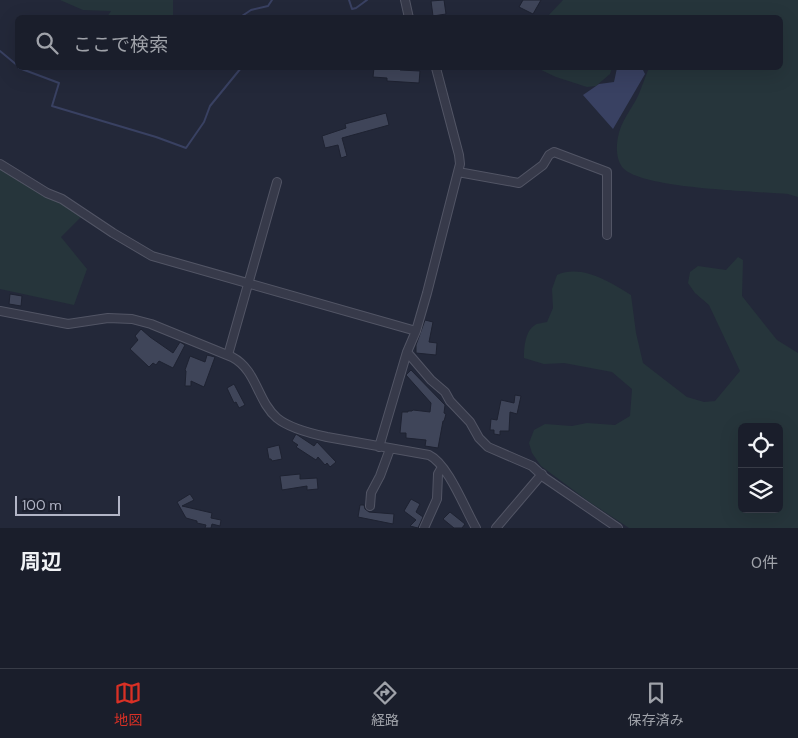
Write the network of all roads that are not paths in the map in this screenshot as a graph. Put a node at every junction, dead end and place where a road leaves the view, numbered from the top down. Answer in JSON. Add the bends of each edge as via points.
{"nodes":[{"id":1,"x":405,"y":0,"type":"edge"},
{"id":2,"x":408,"y":15,"type":"edge"},
{"id":3,"x":437,"y":70,"type":"edge"},
{"id":4,"x":0,"y":164,"type":"edge"},
{"id":5,"x":458,"y":172,"type":"junction"},
{"id":6,"x":277,"y":182,"type":"dead end"},
{"id":7,"x":607,"y":235,"type":"dead end"},
{"id":8,"x":249,"y":282,"type":"junction"},
{"id":9,"x":0,"y":311,"type":"edge"},
{"id":10,"x":416,"y":331,"type":"junction"},
{"id":11,"x":407,"y":352,"type":"junction"},
{"id":12,"x":228,"y":355,"type":"junction"},
{"id":13,"x":379,"y":447,"type":"junction"},
{"id":14,"x":390,"y":449,"type":"junction"},
{"id":15,"x":442,"y":467,"type":"junction"},
{"id":16,"x":542,"y":474,"type":"junction"},
{"id":17,"x":370,"y":506,"type":"dead end"},
{"id":18,"x":425,"y":528,"type":"edge"},
{"id":19,"x":476,"y":528,"type":"edge"},
{"id":20,"x":496,"y":528,"type":"edge"},
{"id":21,"x":618,"y":528,"type":"edge"}],
"edges":[{"from":1,"to":2,"type":"street"},
{"from":3,"to":5,"type":"street","via":[[459,155]]},
{"from":4,"to":8,"type":"street","via":[[146,253]]},
{"from":5,"to":7,"type":"street","via":[[520,184],[554,152],[607,172]]},
{"from":5,"to":10,"type":"street"},
{"from":6,"to":8,"type":"street"},
{"from":8,"to":10,"type":"street"},
{"from":8,"to":12,"type":"street"},
{"from":9,"to":12,"type":"street","via":[[68,324],[132,319]]},
{"from":10,"to":11,"type":"street"},
{"from":11,"to":13,"type":"street"},
{"from":11,"to":16,"type":"street","via":[[446,392],[484,444],[526,462]]},
{"from":12,"to":13,"type":"street","via":[[244,364],[266,404],[282,422],[314,434]]},
{"from":13,"to":14,"type":"street"},
{"from":14,"to":15,"type":"street","via":[[429,455]]},
{"from":14,"to":17,"type":"street","via":[[371,494]]},
{"from":15,"to":18,"type":"street","via":[[438,474],[437,499]]},
{"from":15,"to":19,"type":"street"},
{"from":16,"to":20,"type":"street"},
{"from":16,"to":21,"type":"street"}]}
